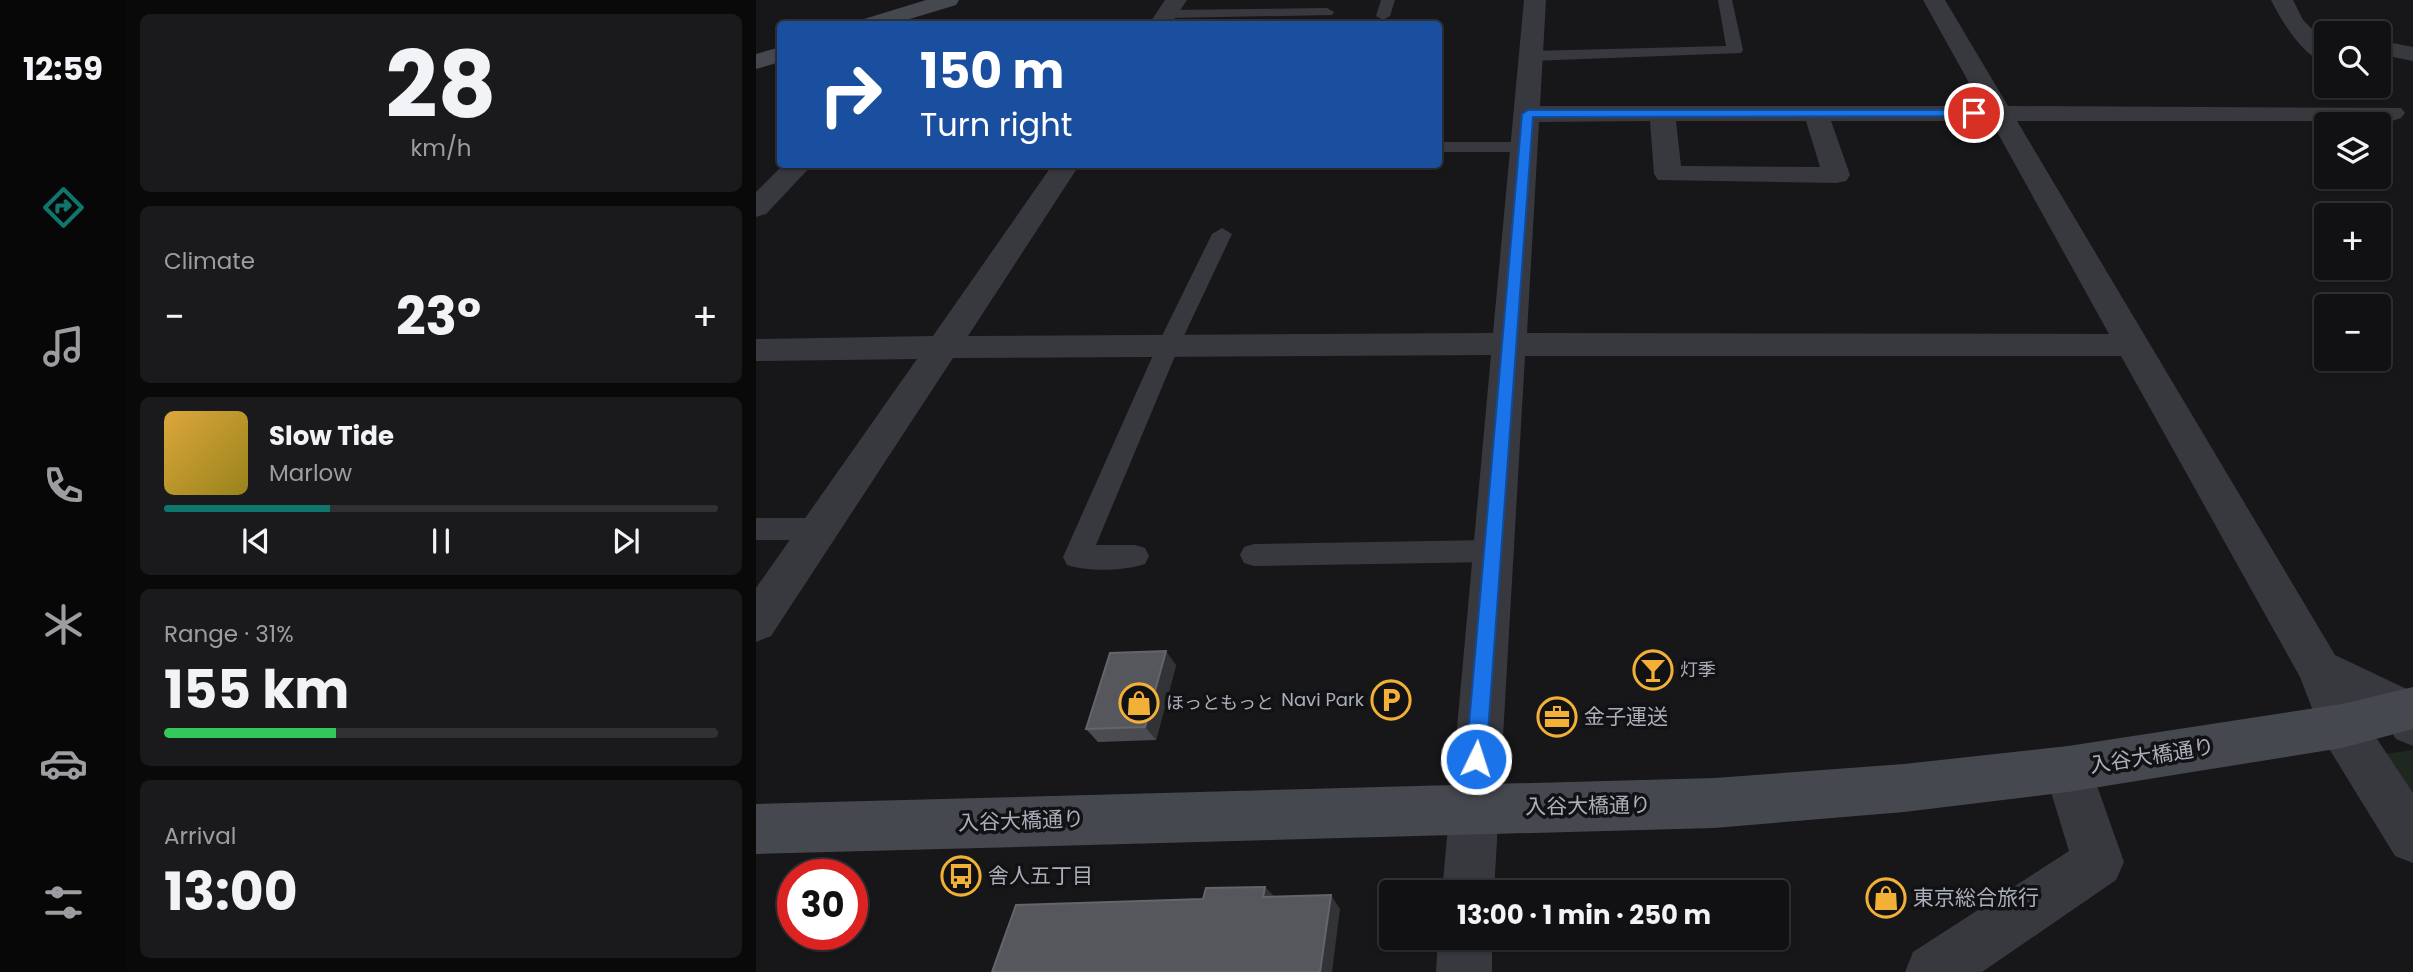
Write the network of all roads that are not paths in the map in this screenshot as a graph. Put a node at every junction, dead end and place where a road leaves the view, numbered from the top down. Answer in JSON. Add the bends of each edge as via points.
{"nodes":[{"id":1,"x":948,"y":0,"type":"edge"},
{"id":2,"x":1388,"y":0,"type":"edge"},
{"id":3,"x":1535,"y":0,"type":"edge"},
{"id":4,"x":1725,"y":0,"type":"edge"},
{"id":5,"x":1934,"y":0,"type":"edge"},
{"id":6,"x":2282,"y":0,"type":"edge"},
{"id":7,"x":1326,"y":12,"type":"dead end"},
{"id":8,"x":1168,"y":13,"type":"edge"},
{"id":9,"x":1383,"y":16,"type":"dead end"},
{"id":10,"x":882,"y":21,"type":"edge"},
{"id":11,"x":2303,"y":33,"type":"junction"},
{"id":12,"x":2314,"y":35,"type":"edge"},
{"id":13,"x":2314,"y":44,"type":"edge"},
{"id":14,"x":2391,"y":50,"type":"edge"},
{"id":15,"x":2413,"y":54,"type":"edge"},
{"id":16,"x":1531,"y":56,"type":"junction"},
{"id":17,"x":2374,"y":98,"type":"edge"},
{"id":18,"x":1662,"y":113,"type":"junction"},
{"id":19,"x":1816,"y":113,"type":"junction"},
{"id":20,"x":2000,"y":113,"type":"junction"},
{"id":21,"x":2392,"y":113,"type":"junction"},
{"id":22,"x":1527,"y":130,"type":"junction"},
{"id":23,"x":2413,"y":131,"type":"edge"},
{"id":24,"x":1442,"y":147,"type":"edge"},
{"id":25,"x":796,"y":168,"type":"edge"},
{"id":26,"x":1064,"y":168,"type":"edge"},
{"id":27,"x":756,"y":208,"type":"edge"},
{"id":28,"x":1222,"y":234,"type":"dead end"},
{"id":29,"x":1169,"y":344,"type":"junction"},
{"id":30,"x":1509,"y":345,"type":"junction"},
{"id":31,"x":2132,"y":345,"type":"junction"},
{"id":32,"x":943,"y":348,"type":"junction"},
{"id":33,"x":756,"y":350,"type":"edge"},
{"id":34,"x":756,"y":529,"type":"edge"},
{"id":35,"x":819,"y":529,"type":"junction"},
{"id":36,"x":1491,"y":551,"type":"junction"},
{"id":37,"x":1254,"y":555,"type":"dead end"},
{"id":38,"x":1135,"y":556,"type":"dead end"},
{"id":39,"x":756,"y":623,"type":"edge"},
{"id":40,"x":2319,"y":668,"type":"junction"},
{"id":41,"x":2410,"y":714,"type":"edge"},
{"id":42,"x":2342,"y":726,"type":"junction"},
{"id":43,"x":2068,"y":769,"type":"junction"},
{"id":44,"x":1473,"y":808,"type":"junction"},
{"id":45,"x":756,"y":829,"type":"edge"},
{"id":46,"x":2413,"y":838,"type":"edge"},
{"id":47,"x":1469,"y":880,"type":"edge"},
{"id":48,"x":1465,"y":950,"type":"edge"},
{"id":49,"x":1464,"y":972,"type":"edge"},
{"id":50,"x":1933,"y":972,"type":"edge"}],
"edges":[{"from":1,"to":10,"type":"street"},
{"from":2,"to":9,"type":"lane"},
{"from":3,"to":16,"type":"street"},
{"from":4,"to":16,"type":"lane","via":[[1735,50]]},
{"from":5,"to":20,"type":"street"},
{"from":6,"to":11,"type":"street"},
{"from":7,"to":8,"type":"lane"},
{"from":11,"to":12,"type":"street"},
{"from":11,"to":13,"type":"street"},
{"from":14,"to":15,"type":"street"},
{"from":16,"to":22,"type":"street"},
{"from":17,"to":21,"type":"street"},
{"from":18,"to":19,"type":"street"},
{"from":18,"to":19,"type":"street","via":[[1668,174],[1836,175]]},
{"from":18,"to":22,"type":"street"},
{"from":19,"to":20,"type":"street"},
{"from":20,"to":21,"type":"street"},
{"from":20,"to":31,"type":"street"},
{"from":21,"to":23,"type":"street"},
{"from":22,"to":24,"type":"lane"},
{"from":22,"to":30,"type":"street"},
{"from":25,"to":27,"type":"street"},
{"from":26,"to":32,"type":"street"},
{"from":28,"to":29,"type":"lane"},
{"from":29,"to":30,"type":"street"},
{"from":29,"to":32,"type":"street"},
{"from":29,"to":38,"type":"lane","via":[[1077,557]]},
{"from":30,"to":31,"type":"street"},
{"from":30,"to":36,"type":"street"},
{"from":31,"to":40,"type":"street"},
{"from":32,"to":33,"type":"street"},
{"from":32,"to":35,"type":"street"},
{"from":34,"to":35,"type":"lane"},
{"from":35,"to":39,"type":"street"},
{"from":36,"to":37,"type":"lane"},
{"from":36,"to":44,"type":"street"},
{"from":40,"to":41,"type":"street"},
{"from":40,"to":42,"type":"street"},
{"from":41,"to":42,"type":"street","name":"入谷大橋通り"},
{"from":42,"to":43,"type":"street","name":"入谷大橋通り"},
{"from":42,"to":46,"type":"street"},
{"from":43,"to":44,"type":"street","name":"入谷大橋通り","via":[[1714,803]]},
{"from":43,"to":50,"type":"street","via":[[2098,862]]},
{"from":44,"to":45,"type":"street","name":"入谷大橋通り"},
{"from":44,"to":47,"type":"street"},
{"from":48,"to":49,"type":"street"}]}
